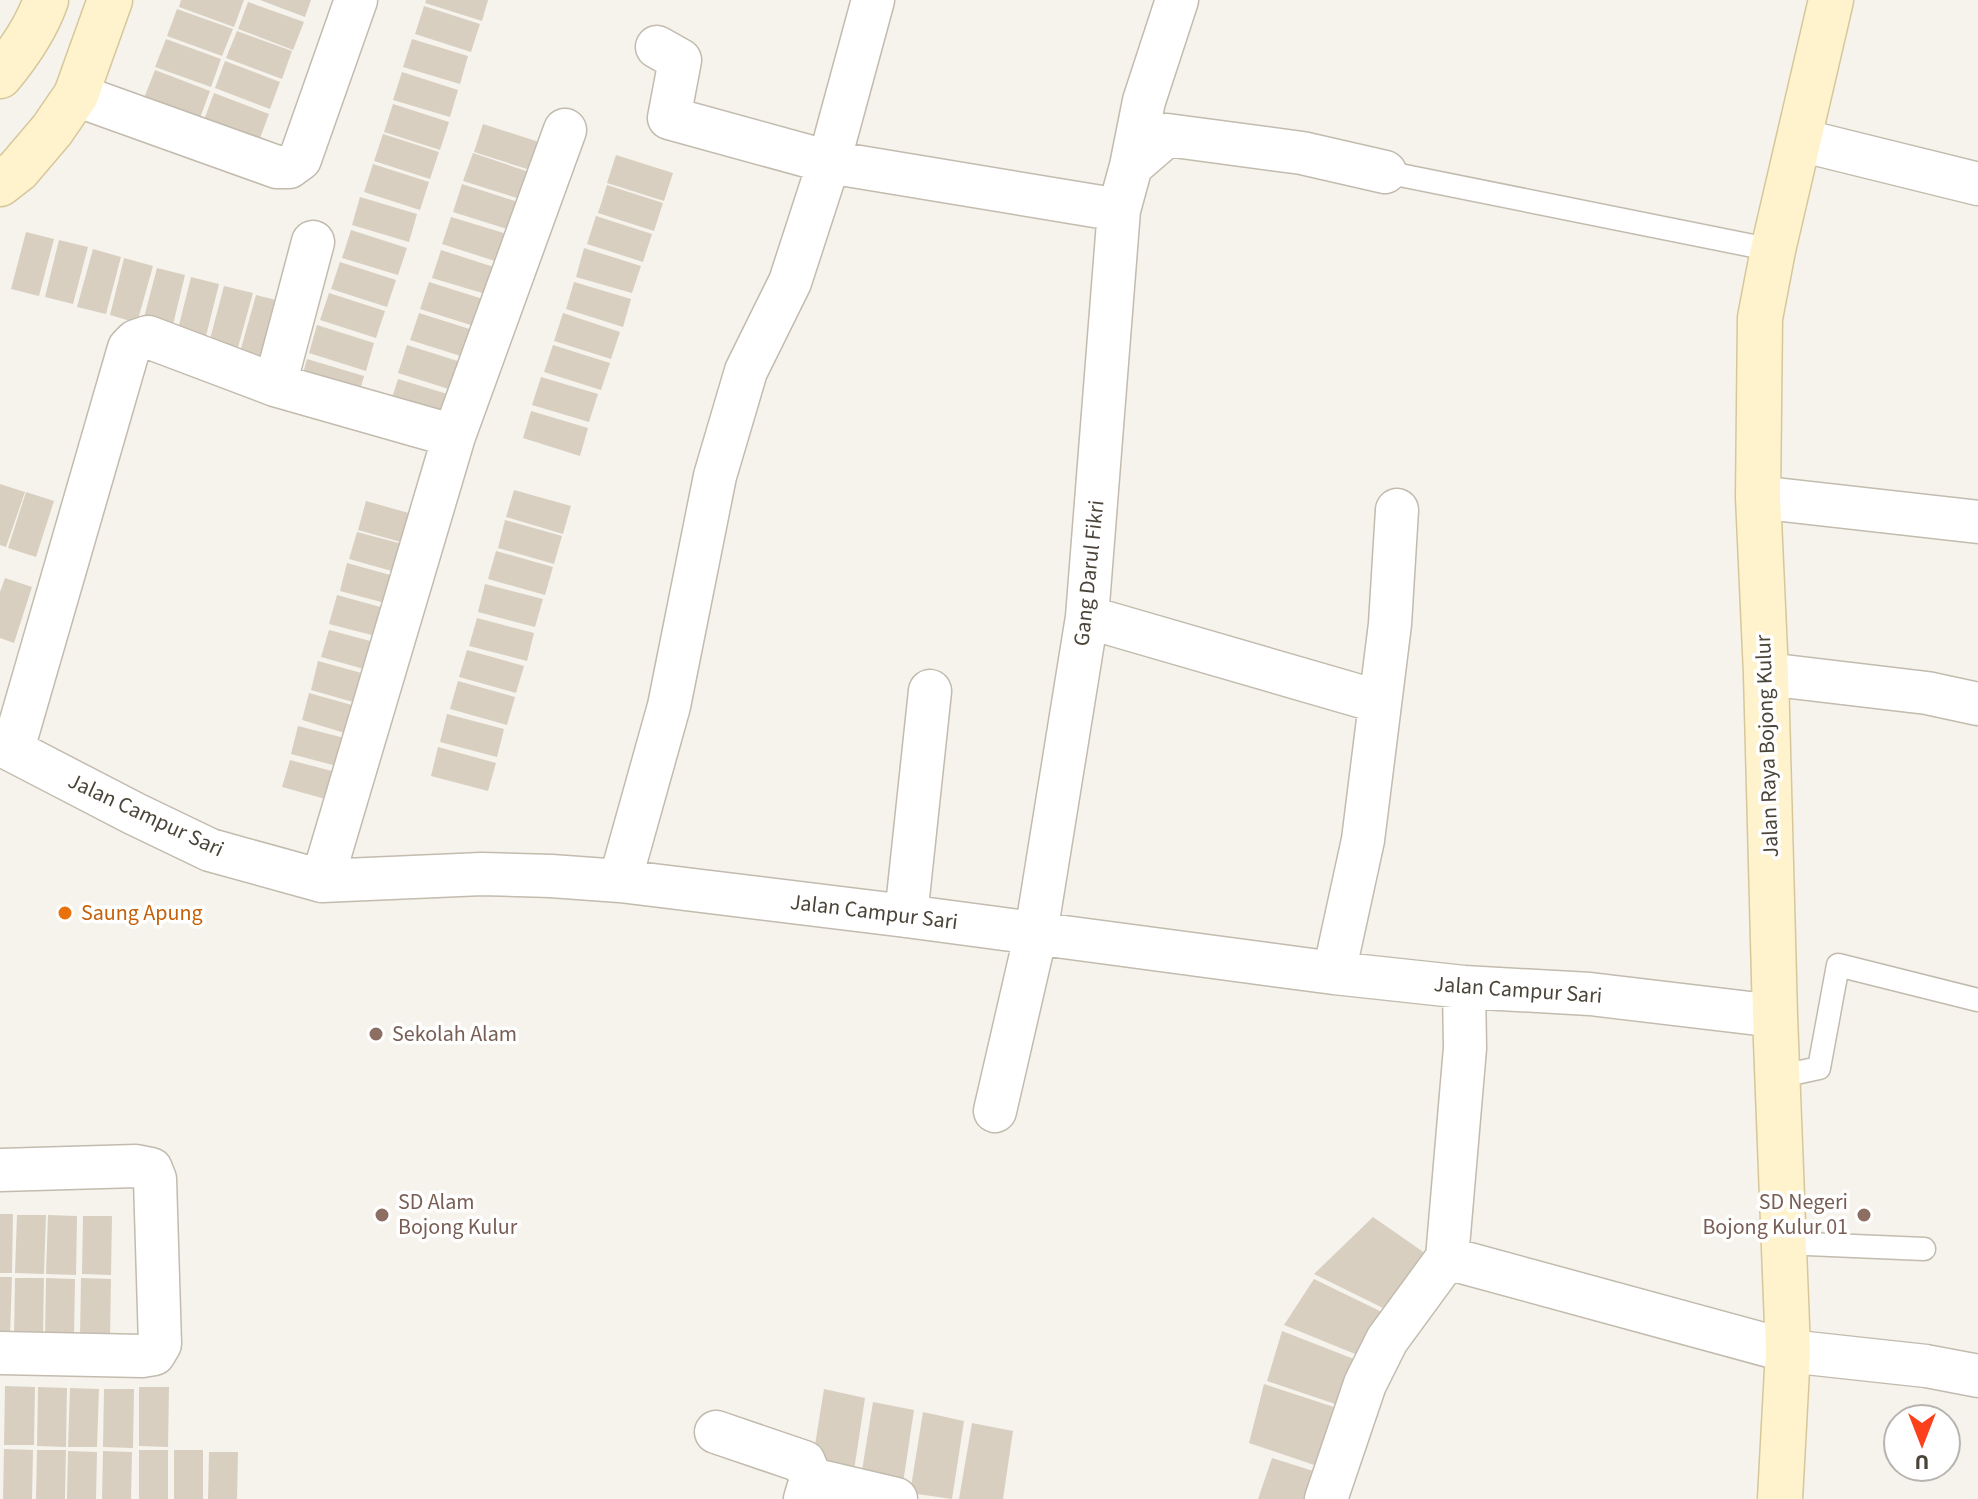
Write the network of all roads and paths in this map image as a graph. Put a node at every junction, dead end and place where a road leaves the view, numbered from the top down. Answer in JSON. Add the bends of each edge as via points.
{"nodes":[{"id":1,"x":46,"y":0,"type":"edge"},
{"id":2,"x":110,"y":0,"type":"edge"},
{"id":3,"x":356,"y":0,"type":"edge"},
{"id":4,"x":873,"y":0,"type":"edge"},
{"id":5,"x":1177,"y":0,"type":"edge"},
{"id":6,"x":1828,"y":1,"type":"edge"},
{"id":7,"x":657,"y":47,"type":"dead end"},
{"id":8,"x":0,"y":76,"type":"edge"},
{"id":9,"x":76,"y":95,"type":"junction"},
{"id":10,"x":565,"y":130,"type":"dead end"},
{"id":11,"x":1800,"y":140,"type":"junction"},
{"id":12,"x":829,"y":162,"type":"junction"},
{"id":13,"x":1131,"y":166,"type":"junction"},
{"id":14,"x":1385,"y":172,"type":"joint"},
{"id":15,"x":0,"y":184,"type":"edge"},
{"id":16,"x":1978,"y":184,"type":"edge"},
{"id":17,"x":1119,"y":210,"type":"junction"},
{"id":18,"x":313,"y":242,"type":"dead end"},
{"id":19,"x":1773,"y":250,"type":"junction"},
{"id":20,"x":275,"y":385,"type":"junction"},
{"id":21,"x":454,"y":436,"type":"junction"},
{"id":22,"x":1758,"y":497,"type":"junction"},
{"id":23,"x":1397,"y":510,"type":"dead end"},
{"id":24,"x":1978,"y":522,"type":"edge"},
{"id":25,"x":1087,"y":617,"type":"junction"},
{"id":26,"x":1766,"y":674,"type":"junction"},
{"id":27,"x":930,"y":691,"type":"dead end"},
{"id":28,"x":1380,"y":702,"type":"junction"},
{"id":29,"x":1978,"y":704,"type":"edge"},
{"id":30,"x":6,"y":746,"type":"edge"},
{"id":31,"x":322,"y":881,"type":"junction"},
{"id":32,"x":620,"y":881,"type":"junction"},
{"id":33,"x":906,"y":916,"type":"junction"},
{"id":34,"x":1036,"y":933,"type":"junction"},
{"id":35,"x":1334,"y":973,"type":"junction"},
{"id":36,"x":1464,"y":987,"type":"junction"},
{"id":37,"x":1978,"y":1000,"type":"edge"},
{"id":38,"x":1775,"y":1016,"type":"junction"},
{"id":39,"x":1777,"y":1077,"type":"junction"},
{"id":40,"x":995,"y":1111,"type":"dead end"},
{"id":41,"x":0,"y":1170,"type":"edge"},
{"id":42,"x":1784,"y":1243,"type":"junction"},
{"id":43,"x":1924,"y":1249,"type":"dead end"},
{"id":44,"x":1447,"y":1258,"type":"junction"},
{"id":45,"x":1788,"y":1351,"type":"junction"},
{"id":46,"x":0,"y":1353,"type":"edge"},
{"id":47,"x":1978,"y":1376,"type":"edge"},
{"id":48,"x":716,"y":1432,"type":"dead end"},
{"id":49,"x":808,"y":1489,"type":"edge"},
{"id":50,"x":896,"y":1499,"type":"edge"},
{"id":51,"x":1326,"y":1499,"type":"edge"},
{"id":52,"x":1780,"y":1499,"type":"edge"}],
"edges":[{"from":1,"to":8,"type":"street","via":[[22,50]]},
{"from":2,"to":9,"type":"street"},
{"from":3,"to":9,"type":"street","via":[[300,159],[289,167]]},
{"from":4,"to":12,"type":"street"},
{"from":5,"to":13,"type":"street","name":"Gang Darul Fikri","via":[[1144,101]]},
{"from":6,"to":11,"type":"street","name":"Jalan Raya Bojong Kulur"},
{"from":7,"to":12,"type":"street","via":[[680,60],[669,118]]},
{"from":9,"to":15,"type":"street","via":[[18,170]]},
{"from":10,"to":21,"type":"street"},
{"from":11,"to":16,"type":"street"},
{"from":11,"to":19,"type":"street","name":"Jalan Raya Bojong Kulur"},
{"from":12,"to":17,"type":"street"},
{"from":12,"to":32,"type":"street","via":[[790,282],[746,371],[715,476],[669,706]]},
{"from":13,"to":14,"type":"street","via":[[1167,135],[1302,153]]},
{"from":13,"to":17,"type":"street","name":"Gang Darul Fikri"},
{"from":14,"to":19,"type":"lane"},
{"from":17,"to":25,"type":"street","name":"Gang Darul Fikri"},
{"from":18,"to":20,"type":"street"},
{"from":19,"to":22,"type":"street","name":"Jalan Raya Bojong Kulur","via":[[1760,318]]},
{"from":20,"to":21,"type":"street"},
{"from":20,"to":30,"type":"street","via":[[148,337],[129,348]]},
{"from":21,"to":31,"type":"street"},
{"from":22,"to":24,"type":"street"},
{"from":22,"to":26,"type":"street","name":"Jalan Raya Bojong Kulur"},
{"from":23,"to":28,"type":"street"},
{"from":25,"to":28,"type":"street"},
{"from":25,"to":34,"type":"street","name":"Gang Darul Fikri"},
{"from":26,"to":29,"type":"street"},
{"from":26,"to":38,"type":"street","name":"Jalan Raya Bojong Kulur"},
{"from":27,"to":33,"type":"street"},
{"from":28,"to":35,"type":"street","via":[[1363,840]]},
{"from":30,"to":31,"type":"street","name":"Jalan Campur Sari","via":[[210,850]]},
{"from":31,"to":32,"type":"street","name":"Jalan Campur Sari","via":[[482,874]]},
{"from":32,"to":33,"type":"street","name":"Jalan Campur Sari"},
{"from":33,"to":34,"type":"street","name":"Jalan Campur Sari"},
{"from":34,"to":35,"type":"street","name":"Jalan Campur Sari"},
{"from":34,"to":40,"type":"street","name":"Gang Darul Fikri"},
{"from":35,"to":36,"type":"street","name":"Jalan Campur Sari"},
{"from":36,"to":38,"type":"street","name":"Jalan Campur Sari","via":[[1590,994]]},
{"from":36,"to":44,"type":"street","via":[[1465,1048]]},
{"from":37,"to":39,"type":"lane","via":[[1838,965],[1819,1068]]},
{"from":38,"to":39,"type":"street","name":"Jalan Raya Bojong Kulur"},
{"from":39,"to":42,"type":"street","name":"Jalan Raya Bojong Kulur"},
{"from":41,"to":46,"type":"street","via":[[151,1169],[160,1344],[154,1354],[142,1356]]},
{"from":42,"to":43,"type":"lane"},
{"from":42,"to":45,"type":"street","name":"Jalan Raya Bojong Kulur"},
{"from":44,"to":45,"type":"street"},
{"from":44,"to":51,"type":"street","via":[[1387,1340],[1365,1384]]},
{"from":45,"to":47,"type":"street"},
{"from":45,"to":52,"type":"street","name":"Jalan Raya Bojong Kulur"},
{"from":48,"to":49,"type":"street","via":[[804,1462]]},
{"from":49,"to":50,"type":"street"}]}
